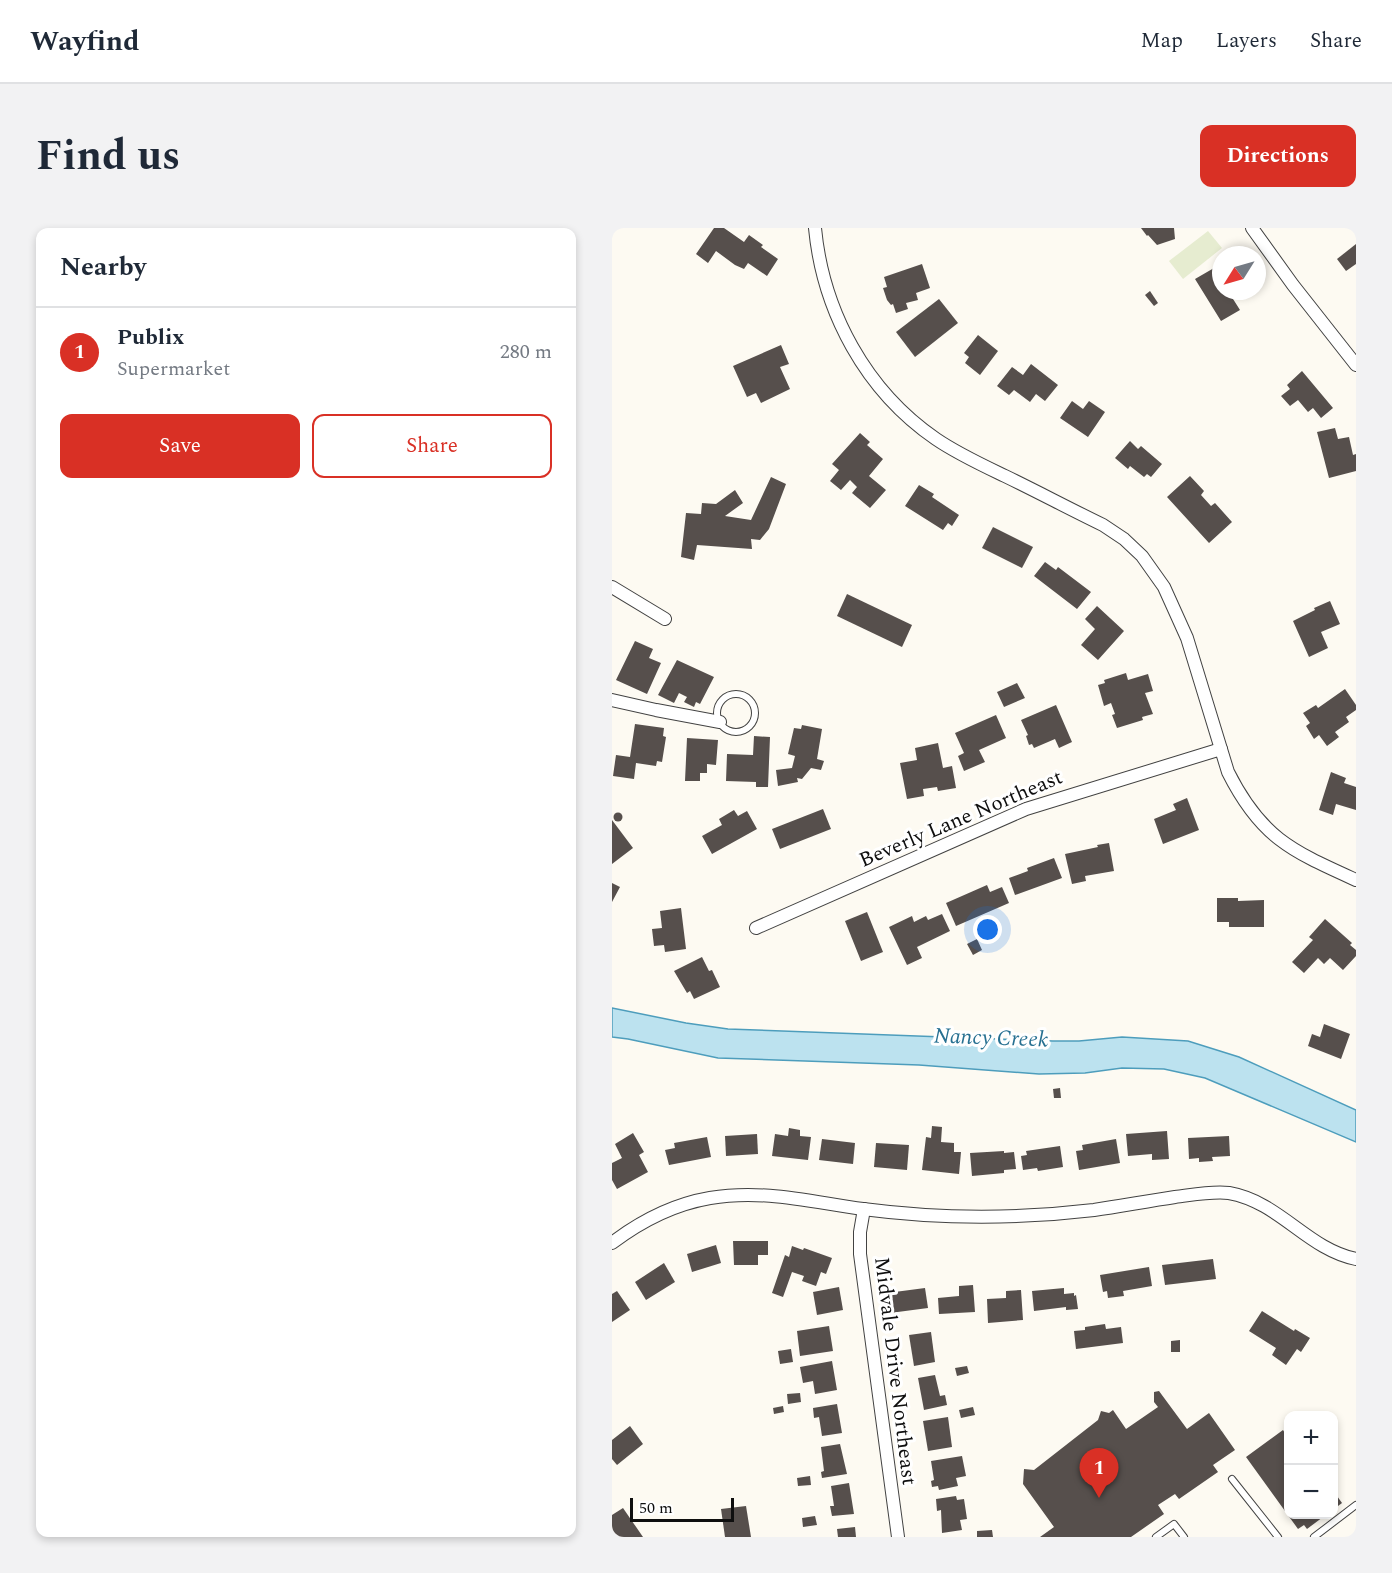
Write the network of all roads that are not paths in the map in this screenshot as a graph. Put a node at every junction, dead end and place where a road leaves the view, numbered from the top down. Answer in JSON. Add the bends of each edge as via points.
{"nodes":[{"id":1,"x":815,"y":228,"type":"edge"},
{"id":2,"x":1252,"y":228,"type":"edge"},
{"id":3,"x":1356,"y":365,"type":"edge"},
{"id":4,"x":612,"y":587,"type":"edge"},
{"id":5,"x":666,"y":619,"type":"dead end"},
{"id":6,"x":612,"y":700,"type":"edge"},
{"id":7,"x":720,"y":722,"type":"junction"},
{"id":8,"x":1221,"y":749,"type":"junction"},
{"id":9,"x":1356,"y":880,"type":"edge"},
{"id":10,"x":756,"y":928,"type":"dead end"},
{"id":11,"x":864,"y":1209,"type":"junction"},
{"id":12,"x":612,"y":1243,"type":"edge"},
{"id":13,"x":1356,"y":1259,"type":"edge"},
{"id":14,"x":1232,"y":1479,"type":"dead end"},
{"id":15,"x":1356,"y":1505,"type":"edge"},
{"id":16,"x":898,"y":1537,"type":"edge"},
{"id":17,"x":1156,"y":1537,"type":"edge"},
{"id":18,"x":1184,"y":1537,"type":"edge"},
{"id":19,"x":1278,"y":1537,"type":"edge"},
{"id":20,"x":1314,"y":1537,"type":"edge"}],
"edges":[{"from":1,"to":8,"type":"street","via":[[821,269],[836,314],[860,361],[893,402],[965,457],[1103,525],[1124,539],[1154,571],[1186,638]]},
{"from":2,"to":3,"type":"street"},
{"from":4,"to":5,"type":"street"},
{"from":6,"to":7,"type":"street"},
{"from":7,"to":7,"type":"lane","via":[[727,730],[747,729],[754,721],[752,703],[738,694],[723,699],[717,714]]},
{"from":8,"to":9,"type":"street","via":[[1239,792],[1269,831],[1301,855]]},
{"from":8,"to":10,"type":"street","name":"Beverly Lane Northeast","via":[[1026,809]]},
{"from":11,"to":12,"type":"street","via":[[774,1195],[709,1198],[671,1209]]},
{"from":11,"to":13,"type":"street","via":[[942,1216],[1021,1216],[1226,1193],[1261,1203],[1325,1248]]},
{"from":11,"to":16,"type":"street","name":"Midvale Drive Northeast","via":[[860,1254]]},
{"from":14,"to":19,"type":"lane"},
{"from":15,"to":20,"type":"lane"},
{"from":17,"to":18,"type":"lane","via":[[1174,1524]]}]}
